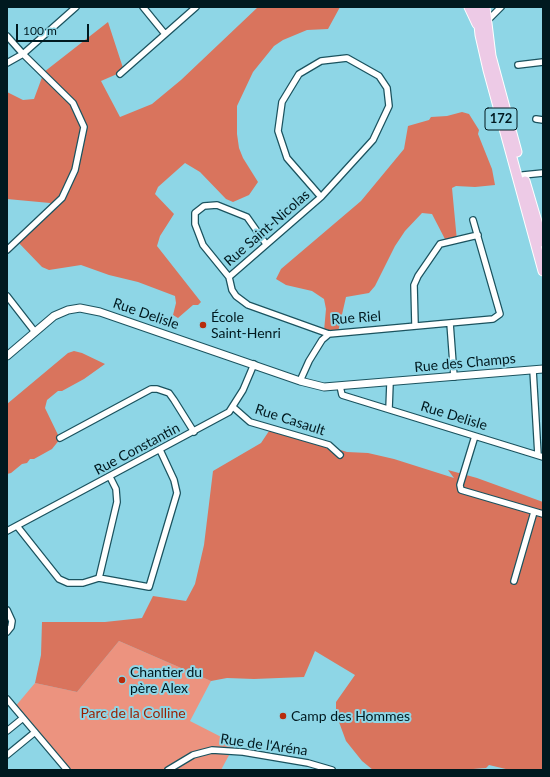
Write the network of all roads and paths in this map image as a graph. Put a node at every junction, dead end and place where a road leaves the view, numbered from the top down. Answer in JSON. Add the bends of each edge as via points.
{"nodes":[{"id":1,"x":76,"y":7,"type":"edge"},
{"id":2,"x":143,"y":7,"type":"edge"},
{"id":3,"x":196,"y":7,"type":"edge"},
{"id":4,"x":469,"y":7,"type":"edge"},
{"id":5,"x":477,"y":7,"type":"edge"},
{"id":6,"x":485,"y":7,"type":"edge"},
{"id":7,"x":501,"y":7,"type":"edge"},
{"id":8,"x":483,"y":26,"type":"junction"},
{"id":9,"x":165,"y":34,"type":"junction"},
{"id":10,"x":7,"y":36,"type":"edge"},
{"id":11,"x":23,"y":54,"type":"junction"},
{"id":12,"x":543,"y":62,"type":"edge"},
{"id":13,"x":7,"y":63,"type":"edge"},
{"id":14,"x":518,"y":65,"type":"dead end"},
{"id":15,"x":120,"y":74,"type":"dead end"},
{"id":16,"x":536,"y":119,"type":"dead end"},
{"id":17,"x":543,"y":120,"type":"edge"},
{"id":18,"x":543,"y":173,"type":"edge"},
{"id":19,"x":523,"y":174,"type":"junction"},
{"id":20,"x":321,"y":197,"type":"junction"},
{"id":21,"x":473,"y":220,"type":"dead end"},
{"id":22,"x":478,"y":236,"type":"junction"},
{"id":23,"x":543,"y":242,"type":"edge"},
{"id":24,"x":266,"y":244,"type":"junction"},
{"id":25,"x":7,"y":250,"type":"edge"},
{"id":26,"x":543,"y":271,"type":"edge"},
{"id":27,"x":229,"y":277,"type":"junction"},
{"id":28,"x":7,"y":296,"type":"edge"},
{"id":29,"x":450,"y":323,"type":"junction"},
{"id":30,"x":415,"y":325,"type":"junction"},
{"id":31,"x":35,"y":332,"type":"junction"},
{"id":32,"x":329,"y":334,"type":"junction"},
{"id":33,"x":7,"y":356,"type":"edge"},
{"id":34,"x":254,"y":364,"type":"junction"},
{"id":35,"x":543,"y":369,"type":"edge"},
{"id":36,"x":532,"y":370,"type":"junction"},
{"id":37,"x":454,"y":377,"type":"junction"},
{"id":38,"x":300,"y":381,"type":"junction"},
{"id":39,"x":390,"y":383,"type":"junction"},
{"id":40,"x":309,"y":384,"type":"joint"},
{"id":41,"x":340,"y":386,"type":"junction"},
{"id":42,"x":233,"y":407,"type":"junction"},
{"id":43,"x":389,"y":409,"type":"junction"},
{"id":44,"x":194,"y":432,"type":"junction"},
{"id":45,"x":475,"y":436,"type":"junction"},
{"id":46,"x":60,"y":438,"type":"dead end"},
{"id":47,"x":160,"y":450,"type":"junction"},
{"id":48,"x":340,"y":455,"type":"dead end"},
{"id":49,"x":541,"y":456,"type":"edge"},
{"id":50,"x":110,"y":477,"type":"junction"},
{"id":51,"x":534,"y":512,"type":"junction"},
{"id":52,"x":543,"y":514,"type":"edge"},
{"id":53,"x":17,"y":526,"type":"junction"},
{"id":54,"x":7,"y":531,"type":"edge"},
{"id":55,"x":99,"y":578,"type":"junction"},
{"id":56,"x":514,"y":581,"type":"dead end"},
{"id":57,"x":7,"y":610,"type":"edge"},
{"id":58,"x":7,"y":632,"type":"edge"},
{"id":59,"x":7,"y":699,"type":"edge"},
{"id":60,"x":23,"y":718,"type":"junction"},
{"id":61,"x":7,"y":731,"type":"edge"},
{"id":62,"x":35,"y":732,"type":"junction"},
{"id":63,"x":7,"y":755,"type":"edge"},
{"id":64,"x":67,"y":770,"type":"edge"},
{"id":65,"x":168,"y":770,"type":"edge"},
{"id":66,"x":332,"y":770,"type":"edge"}],
"edges":[{"from":1,"to":11,"type":"street"},
{"from":2,"to":9,"type":"street"},
{"from":3,"to":9,"type":"street"},
{"from":4,"to":8,"type":"main road"},
{"from":5,"to":8,"type":"main road"},
{"from":6,"to":8,"type":"main road","number":"172"},
{"from":7,"to":8,"type":"street"},
{"from":8,"to":19,"type":"main road","number":"172"},
{"from":8,"to":26,"type":"main road","number":"172","via":[[488,70]]},
{"from":9,"to":15,"type":"street"},
{"from":10,"to":11,"type":"street"},
{"from":11,"to":13,"type":"street"},
{"from":11,"to":25,"type":"street","via":[[73,103],[84,127],[75,170],[62,198]]},
{"from":12,"to":14,"type":"street"},
{"from":16,"to":17,"type":"street"},
{"from":18,"to":19,"type":"street"},
{"from":19,"to":23,"type":"main road","number":"172"},
{"from":20,"to":20,"type":"street","name":"Rue Saint-Nicolas","via":[[287,158],[278,131],[282,102],[299,74],[321,62],[347,58],[379,76],[387,88],[389,106],[373,140]]},
{"from":20,"to":24,"type":"street","name":"Rue Saint-Nicolas"},
{"from":21,"to":22,"type":"street"},
{"from":22,"to":29,"type":"street","name":"Rue Riel","via":[[500,314],[493,319]]},
{"from":22,"to":30,"type":"street","via":[[440,244],[414,285]]},
{"from":24,"to":27,"type":"street","name":"Rue Saint-Nicolas"},
{"from":24,"to":27,"type":"street","name":"Rue Riel","via":[[247,217],[217,205],[204,206],[195,212],[195,224],[203,245]]},
{"from":27,"to":32,"type":"street","name":"Rue Riel","via":[[235,295],[248,305]]},
{"from":28,"to":31,"type":"street"},
{"from":29,"to":30,"type":"street","name":"Rue Riel"},
{"from":29,"to":37,"type":"street"},
{"from":30,"to":32,"type":"street","name":"Rue Riel"},
{"from":31,"to":33,"type":"street","name":"Rue Delisle"},
{"from":31,"to":34,"type":"street","name":"Rue Delisle","via":[[59,313],[80,308],[100,312]]},
{"from":32,"to":38,"type":"street","via":[[312,355]]},
{"from":34,"to":38,"type":"street","name":"Rue Delisle"},
{"from":34,"to":42,"type":"street","name":"Rue Constantin"},
{"from":35,"to":36,"type":"street","name":"Rue des Champs"},
{"from":36,"to":37,"type":"street","name":"Rue des Champs"},
{"from":36,"to":49,"type":"street"},
{"from":37,"to":39,"type":"street","name":"Rue des Champs"},
{"from":38,"to":40,"type":"street","name":"Rue Delisle"},
{"from":39,"to":41,"type":"street","name":"Rue des Champs"},
{"from":39,"to":43,"type":"street"},
{"from":40,"to":41,"type":"street","name":"Rue des Champs","via":[[324,387]]},
{"from":41,"to":43,"type":"street","name":"Rue Delisle","via":[[342,395]]},
{"from":42,"to":44,"type":"street","name":"Rue Constantin","via":[[229,412]]},
{"from":42,"to":48,"type":"street","name":"Rue Casault","via":[[250,422],[328,445]]},
{"from":43,"to":45,"type":"street","name":"Rue Delisle"},
{"from":44,"to":46,"type":"street","via":[[174,400],[168,393],[157,388]]},
{"from":44,"to":47,"type":"street","name":"Rue Constantin"},
{"from":45,"to":49,"type":"street","name":"Rue Delisle"},
{"from":45,"to":51,"type":"street","via":[[460,485],[462,490]]},
{"from":47,"to":50,"type":"street","name":"Rue Constantin"},
{"from":47,"to":55,"type":"street","via":[[177,493],[149,588]]},
{"from":50,"to":53,"type":"street","name":"Rue Constantin"},
{"from":50,"to":55,"type":"street","via":[[116,489],[117,502]]},
{"from":51,"to":52,"type":"street"},
{"from":51,"to":56,"type":"street"},
{"from":53,"to":54,"type":"street","name":"Rue Constantin"},
{"from":53,"to":55,"type":"street","via":[[62,580],[83,583]]},
{"from":57,"to":58,"type":"street","via":[[12,621]]},
{"from":59,"to":60,"type":"street"},
{"from":60,"to":61,"type":"street"},
{"from":60,"to":62,"type":"street"},
{"from":62,"to":63,"type":"street"},
{"from":62,"to":64,"type":"street"},
{"from":65,"to":66,"type":"street","name":"Rue de l'Aréna","via":[[193,756],[212,750],[243,752],[308,763]]}]}
